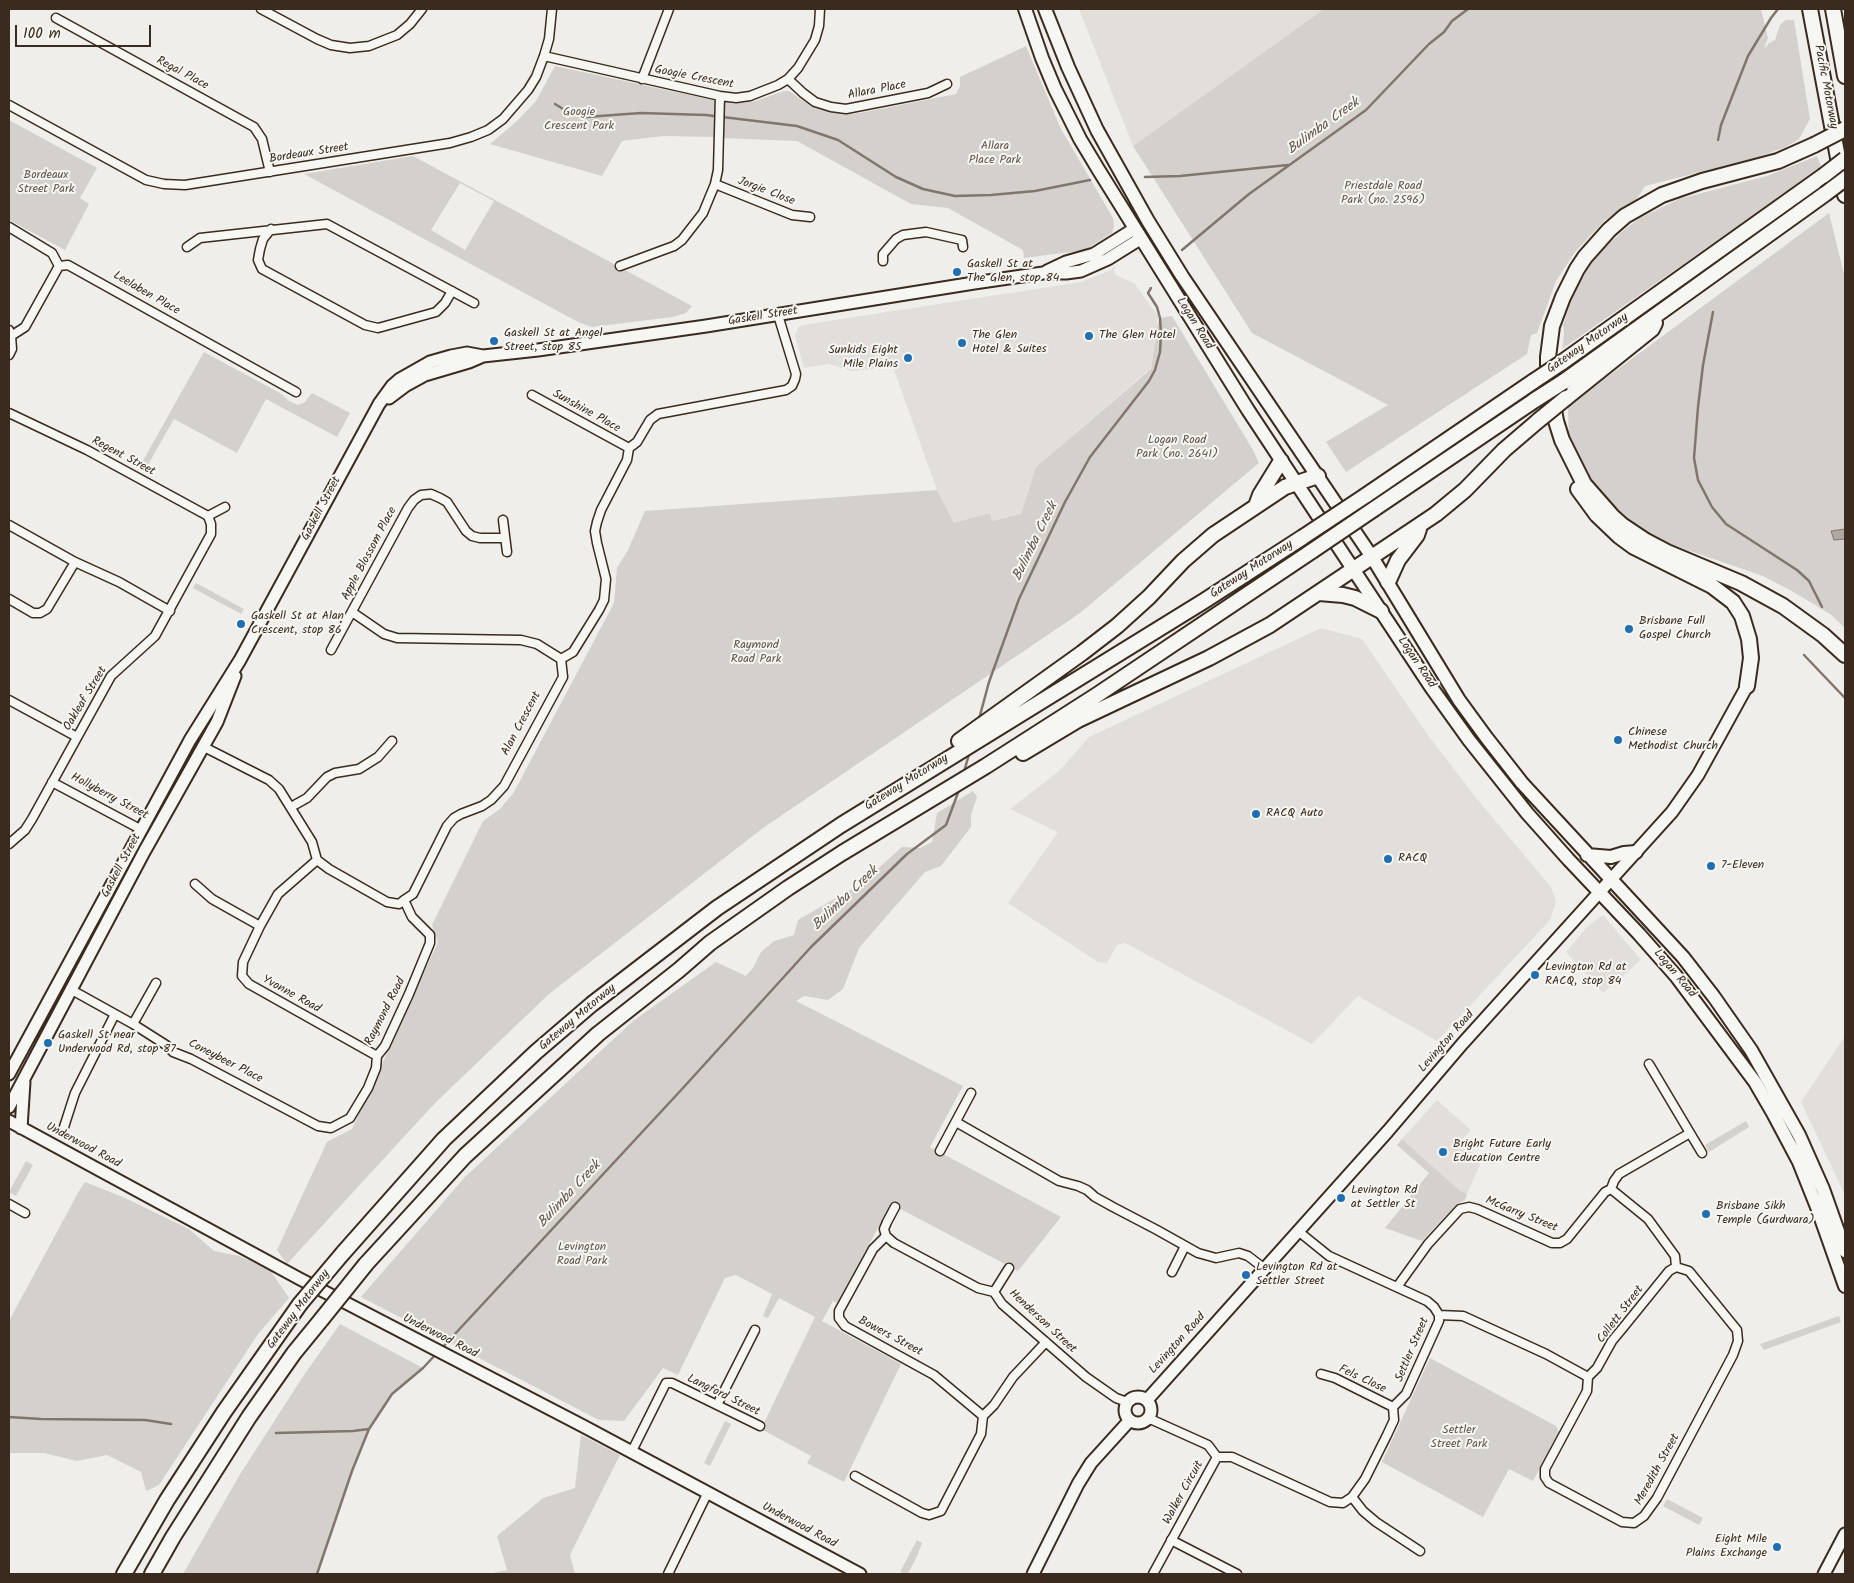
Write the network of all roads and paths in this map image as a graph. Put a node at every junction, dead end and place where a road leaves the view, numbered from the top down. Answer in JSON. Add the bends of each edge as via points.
{"nodes":[{"id":1,"x":261,"y":9,"type":"edge"},
{"id":2,"x":422,"y":9,"type":"edge"},
{"id":3,"x":552,"y":9,"type":"edge"},
{"id":4,"x":669,"y":9,"type":"edge"},
{"id":5,"x":820,"y":9,"type":"edge"},
{"id":6,"x":1026,"y":9,"type":"edge"},
{"id":7,"x":1045,"y":9,"type":"edge"},
{"id":8,"x":1810,"y":9,"type":"edge"},
{"id":9,"x":1833,"y":9,"type":"edge"},
{"id":10,"x":276,"y":12,"type":"edge"},
{"id":11,"x":56,"y":18,"type":"dead end"},
{"id":12,"x":544,"y":56,"type":"junction"},
{"id":13,"x":1845,"y":76,"type":"edge"},
{"id":14,"x":642,"y":79,"type":"junction"},
{"id":15,"x":788,"y":79,"type":"junction"},
{"id":16,"x":947,"y":84,"type":"dead end"},
{"id":17,"x":720,"y":96,"type":"junction"},
{"id":18,"x":9,"y":105,"type":"edge"},
{"id":19,"x":1845,"y":129,"type":"edge"},
{"id":20,"x":1845,"y":160,"type":"edge"},
{"id":21,"x":270,"y":172,"type":"junction"},
{"id":22,"x":1845,"y":179,"type":"edge"},
{"id":23,"x":715,"y":184,"type":"junction"},
{"id":24,"x":1845,"y":195,"type":"edge"},
{"id":25,"x":810,"y":217,"type":"dead end"},
{"id":26,"x":1151,"y":226,"type":"junction"},
{"id":27,"x":9,"y":227,"type":"edge"},
{"id":28,"x":271,"y":230,"type":"junction"},
{"id":29,"x":1137,"y":234,"type":"junction"},
{"id":30,"x":187,"y":247,"type":"dead end"},
{"id":31,"x":963,"y":247,"type":"dead end"},
{"id":32,"x":1127,"y":248,"type":"junction"},
{"id":33,"x":1153,"y":259,"type":"junction"},
{"id":34,"x":883,"y":261,"type":"dead end"},
{"id":35,"x":59,"y":266,"type":"junction"},
{"id":36,"x":620,"y":266,"type":"dead end"},
{"id":37,"x":1044,"y":273,"type":"junction"},
{"id":38,"x":452,"y":291,"type":"junction"},
{"id":39,"x":474,"y":303,"type":"dead end"},
{"id":40,"x":1659,"y":313,"type":"junction"},
{"id":41,"x":778,"y":315,"type":"junction"},
{"id":42,"x":10,"y":333,"type":"edge"},
{"id":43,"x":9,"y":355,"type":"edge"},
{"id":44,"x":296,"y":392,"type":"dead end"},
{"id":45,"x":532,"y":395,"type":"dead end"},
{"id":46,"x":9,"y":413,"type":"edge"},
{"id":47,"x":1562,"y":440,"type":"junction"},
{"id":48,"x":629,"y":448,"type":"junction"},
{"id":49,"x":1282,"y":461,"type":"junction"},
{"id":50,"x":1318,"y":476,"type":"junction"},
{"id":51,"x":1296,"y":483,"type":"junction"},
{"id":52,"x":1256,"y":506,"type":"junction"},
{"id":53,"x":225,"y":507,"type":"dead end"},
{"id":54,"x":208,"y":516,"type":"junction"},
{"id":55,"x":503,"y":520,"type":"dead end"},
{"id":56,"x":9,"y":525,"type":"edge"},
{"id":57,"x":1420,"y":526,"type":"junction"},
{"id":58,"x":505,"y":538,"type":"junction"},
{"id":59,"x":507,"y":552,"type":"dead end"},
{"id":60,"x":1372,"y":557,"type":"junction"},
{"id":61,"x":75,"y":562,"type":"junction"},
{"id":62,"x":1353,"y":569,"type":"junction"},
{"id":63,"x":1388,"y":582,"type":"junction"},
{"id":64,"x":1319,"y":593,"type":"junction"},
{"id":65,"x":9,"y":599,"type":"edge"},
{"id":66,"x":170,"y":611,"type":"junction"},
{"id":67,"x":1381,"y":611,"type":"junction"},
{"id":68,"x":352,"y":612,"type":"junction"},
{"id":69,"x":331,"y":650,"type":"dead end"},
{"id":70,"x":1845,"y":655,"type":"edge"},
{"id":71,"x":561,"y":659,"type":"junction"},
{"id":72,"x":240,"y":660,"type":"junction"},
{"id":73,"x":1747,"y":686,"type":"joint"},
{"id":74,"x":9,"y":700,"type":"edge"},
{"id":75,"x":986,"y":728,"type":"junction"},
{"id":76,"x":76,"y":737,"type":"junction"},
{"id":77,"x":190,"y":740,"type":"junction"},
{"id":78,"x":392,"y":741,"type":"dead end"},
{"id":79,"x":204,"y":747,"type":"junction"},
{"id":80,"x":985,"y":770,"type":"junction"},
{"id":81,"x":52,"y":782,"type":"junction"},
{"id":82,"x":291,"y":807,"type":"junction"},
{"id":83,"x":142,"y":830,"type":"junction"},
{"id":84,"x":153,"y":836,"type":"junction"},
{"id":85,"x":9,"y":844,"type":"edge"},
{"id":86,"x":1636,"y":852,"type":"junction"},
{"id":87,"x":1587,"y":855,"type":"junction"},
{"id":88,"x":317,"y":860,"type":"junction"},
{"id":89,"x":1611,"y":880,"type":"junction"},
{"id":90,"x":195,"y":884,"type":"dead end"},
{"id":91,"x":1600,"y":892,"type":"junction"},
{"id":92,"x":404,"y":900,"type":"junction"},
{"id":93,"x":260,"y":926,"type":"junction"},
{"id":94,"x":59,"y":983,"type":"junction"},
{"id":95,"x":156,"y":983,"type":"dead end"},
{"id":96,"x":70,"y":989,"type":"junction"},
{"id":97,"x":115,"y":1014,"type":"junction"},
{"id":98,"x":133,"y":1024,"type":"junction"},
{"id":99,"x":377,"y":1056,"type":"junction"},
{"id":100,"x":1649,"y":1064,"type":"dead end"},
{"id":101,"x":9,"y":1074,"type":"edge"},
{"id":102,"x":24,"y":1079,"type":"junction"},
{"id":103,"x":971,"y":1092,"type":"dead end"},
{"id":104,"x":9,"y":1107,"type":"edge"},
{"id":105,"x":9,"y":1121,"type":"edge"},
{"id":106,"x":956,"y":1122,"type":"junction"},
{"id":107,"x":64,"y":1127,"type":"dead end"},
{"id":108,"x":21,"y":1128,"type":"junction"},
{"id":109,"x":331,"y":1128,"type":"joint"},
{"id":110,"x":1690,"y":1133,"type":"junction"},
{"id":111,"x":940,"y":1151,"type":"dead end"},
{"id":112,"x":1702,"y":1153,"type":"dead end"},
{"id":113,"x":1611,"y":1189,"type":"junction"},
{"id":114,"x":9,"y":1204,"type":"edge"},
{"id":115,"x":895,"y":1207,"type":"dead end"},
{"id":116,"x":25,"y":1213,"type":"dead end"},
{"id":117,"x":1298,"y":1231,"type":"junction"},
{"id":118,"x":886,"y":1236,"type":"junction"},
{"id":119,"x":1185,"y":1246,"type":"junction"},
{"id":120,"x":1845,"y":1251,"type":"edge"},
{"id":121,"x":1676,"y":1267,"type":"junction"},
{"id":122,"x":1009,"y":1268,"type":"dead end"},
{"id":123,"x":1265,"y":1269,"type":"junction"},
{"id":124,"x":1172,"y":1272,"type":"dead end"},
{"id":125,"x":1845,"y":1286,"type":"edge"},
{"id":126,"x":1397,"y":1287,"type":"junction"},
{"id":127,"x":994,"y":1292,"type":"junction"},
{"id":128,"x":1439,"y":1314,"type":"junction"},
{"id":129,"x":755,"y":1330,"type":"dead end"},
{"id":130,"x":1046,"y":1342,"type":"junction"},
{"id":131,"x":1321,"y":1374,"type":"dead end"},
{"id":132,"x":1588,"y":1377,"type":"junction"},
{"id":133,"x":1146,"y":1400,"type":"junction"},
{"id":134,"x":1127,"y":1402,"type":"junction"},
{"id":135,"x":717,"y":1406,"type":"junction"},
{"id":136,"x":1393,"y":1407,"type":"junction"},
{"id":137,"x":983,"y":1416,"type":"junction"},
{"id":138,"x":1148,"y":1418,"type":"junction"},
{"id":139,"x":1130,"y":1420,"type":"junction"},
{"id":140,"x":760,"y":1426,"type":"dead end"},
{"id":141,"x":631,"y":1453,"type":"junction"},
{"id":142,"x":1217,"y":1457,"type":"junction"},
{"id":143,"x":855,"y":1476,"type":"dead end"},
{"id":144,"x":708,"y":1492,"type":"junction"},
{"id":145,"x":1352,"y":1497,"type":"junction"},
{"id":146,"x":1845,"y":1534,"type":"edge"},
{"id":147,"x":1171,"y":1540,"type":"junction"},
{"id":148,"x":1420,"y":1551,"type":"dead end"},
{"id":149,"x":124,"y":1574,"type":"edge"},
{"id":150,"x":152,"y":1574,"type":"edge"},
{"id":151,"x":668,"y":1574,"type":"edge"},
{"id":152,"x":860,"y":1574,"type":"edge"},
{"id":153,"x":1033,"y":1574,"type":"edge"},
{"id":154,"x":1153,"y":1574,"type":"edge"},
{"id":155,"x":1237,"y":1574,"type":"edge"},
{"id":156,"x":1824,"y":1574,"type":"edge"}],
"edges":[{"from":1,"to":10,"type":"street"},
{"from":2,"to":10,"type":"street","via":[[397,35],[369,46],[350,48],[324,42]]},
{"from":3,"to":12,"type":"street","name":"Bordeaux Street"},
{"from":4,"to":14,"type":"street"},
{"from":5,"to":15,"type":"street","name":"Googie Crescent","via":[[815,40]]},
{"from":6,"to":29,"type":"main road","name":"Logan Road","via":[[1042,58],[1067,114]]},
{"from":7,"to":26,"type":"main road","name":"Logan Road","via":[[1097,130]]},
{"from":8,"to":24,"type":"highway","name":"Pacific Motorway"},
{"from":9,"to":13,"type":"highway","name":"Pacific Motorway"},
{"from":11,"to":21,"type":"street","name":"Regal Place","via":[[254,127],[262,139]]},
{"from":12,"to":14,"type":"street","name":"Googie Crescent"},
{"from":12,"to":21,"type":"street","name":"Bordeaux Street","via":[[536,77],[516,106],[488,130],[450,143]]},
{"from":14,"to":17,"type":"street","name":"Googie Crescent"},
{"from":15,"to":16,"type":"street","name":"Allara Place","via":[[816,102],[846,109],[928,93]]},
{"from":15,"to":17,"type":"street","name":"Googie Crescent","via":[[750,96]]},
{"from":17,"to":23,"type":"street","via":[[720,141]]},
{"from":18,"to":21,"type":"street","name":"Bordeaux Street","via":[[146,180],[185,185]]},
{"from":19,"to":47,"type":"highway","bridge":true,"via":[[1778,161],[1662,195],[1625,216],[1596,244],[1576,269],[1557,312],[1550,342],[1549,387]]},
{"from":20,"to":75,"type":"highway","name":"Gateway Motorway","bridge":true,"via":[[1561,363],[1303,537],[1204,601]]},
{"from":22,"to":40,"type":"highway","name":"Gateway Motorway","bridge":true},
{"from":23,"to":25,"type":"street","name":"Jorgie Close","via":[[792,215]]},
{"from":23,"to":36,"type":"street","via":[[695,226],[682,240]]},
{"from":26,"to":29,"type":"main road","name":"Gaskell Street"},
{"from":26,"to":50,"type":"main road","name":"Logan Road"},
{"from":27,"to":35,"type":"street","via":[[52,253]]},
{"from":28,"to":30,"type":"street","via":[[200,238]]},
{"from":28,"to":38,"type":"street","via":[[327,224]]},
{"from":28,"to":38,"type":"street","via":[[260,249],[258,260],[262,269],[366,326],[378,328],[436,312]]},
{"from":29,"to":32,"type":"street","name":"Gaskell Street"},
{"from":29,"to":33,"type":"main road","name":"Logan Road"},
{"from":29,"to":37,"type":"street","name":"Gaskell Street"},
{"from":31,"to":34,"type":"street","via":[[962,240],[926,232],[903,235],[882,254]]},
{"from":32,"to":33,"type":"street","via":[[1141,251]]},
{"from":32,"to":37,"type":"street","name":"Gaskell Street","via":[[1089,268]]},
{"from":33,"to":49,"type":"main road","name":"Logan Road"},
{"from":35,"to":42,"type":"street","via":[[25,327]]},
{"from":35,"to":44,"type":"street","name":"Leelaben Place","via":[[77,268]]},
{"from":37,"to":41,"type":"street","name":"Gaskell Street"},
{"from":38,"to":39,"type":"street"},
{"from":40,"to":57,"type":"highway","bridge":true,"via":[[1652,329],[1539,420],[1465,490]]},
{"from":40,"to":80,"type":"highway","name":"Gateway Motorway","bridge":true,"via":[[1563,382]]},
{"from":41,"to":48,"type":"street","via":[[793,363],[795,379],[792,386],[786,390],[658,414]]},
{"from":41,"to":72,"type":"street","name":"Gaskell Street","via":[[538,350],[482,356],[467,353],[430,362],[412,371],[392,386],[375,411]]},
{"from":42,"to":43,"type":"street","via":[[12,350]]},
{"from":45,"to":48,"type":"street","name":"Sunshine Place"},
{"from":46,"to":54,"type":"street","name":"Regent Street","via":[[87,450]]},
{"from":47,"to":70,"type":"highway","via":[[1584,484],[1622,525],[1667,552],[1783,606]]},
{"from":47,"to":73,"type":"highway","via":[[1561,460],[1581,494],[1608,526],[1634,547],[1719,590],[1738,609],[1749,639],[1751,658]]},
{"from":48,"to":71,"type":"street","via":[[628,460],[601,510],[595,532],[606,579],[604,600],[573,652]]},
{"from":49,"to":51,"type":"main road","name":"Logan Road"},
{"from":49,"to":52,"type":"highway"},
{"from":50,"to":51,"type":"highway"},
{"from":50,"to":60,"type":"main road","name":"Logan Road"},
{"from":51,"to":52,"type":"highway"},
{"from":51,"to":62,"type":"main road","name":"Logan Road"},
{"from":52,"to":75,"type":"highway","via":[[1196,549],[1110,632]]},
{"from":53,"to":54,"type":"street"},
{"from":54,"to":66,"type":"street","name":"Oakleaf Street","via":[[211,534]]},
{"from":55,"to":58,"type":"street"},
{"from":56,"to":61,"type":"street"},
{"from":57,"to":60,"type":"highway"},
{"from":57,"to":63,"type":"highway"},
{"from":58,"to":59,"type":"street"},
{"from":58,"to":68,"type":"street","name":"Apple Blossom Place","via":[[472,536],[447,502],[431,494],[421,495],[408,508]]},
{"from":60,"to":62,"type":"highway"},
{"from":60,"to":63,"type":"main road","name":"Logan Road"},
{"from":61,"to":65,"type":"street","via":[[47,609],[40,613],[33,613]]},
{"from":61,"to":66,"type":"street"},
{"from":62,"to":64,"type":"highway"},
{"from":62,"to":67,"type":"main road","name":"Logan Road"},
{"from":63,"to":87,"type":"main road","name":"Logan Road","via":[[1441,672],[1486,737],[1522,783]]},
{"from":64,"to":67,"type":"highway","via":[[1343,594]]},
{"from":64,"to":80,"type":"highway","via":[[1253,635]]},
{"from":66,"to":76,"type":"street","name":"Oakleaf Street","via":[[155,636],[111,676]]},
{"from":67,"to":91,"type":"main road","name":"Logan Road","via":[[1490,767],[1543,832]]},
{"from":68,"to":69,"type":"street","name":"Apple Blossom Place"},
{"from":68,"to":71,"type":"street","name":"Apple Blossom Place","via":[[384,634],[397,638],[521,640],[537,644]]},
{"from":71,"to":92,"type":"street","name":"Alan Crescent","via":[[563,677],[504,786],[482,806],[454,818],[413,894]]},
{"from":72,"to":77,"type":"street","name":"Gaskell Street"},
{"from":72,"to":79,"type":"street","name":"Gaskell Street","via":[[226,702]]},
{"from":73,"to":86,"type":"street","name":"Levington Road","via":[[1691,787]]},
{"from":74,"to":76,"type":"street"},
{"from":75,"to":149,"type":"highway","name":"Gateway Motorway","bridge":true,"via":[[952,755],[717,908],[592,1004],[444,1139],[300,1304],[219,1420]]},
{"from":76,"to":81,"type":"street","name":"Oakleaf Street"},
{"from":77,"to":79,"type":"street"},
{"from":77,"to":83,"type":"street","name":"Gaskell Street"},
{"from":78,"to":82,"type":"street","via":[[378,757],[359,769],[327,777],[307,798]]},
{"from":79,"to":82,"type":"street","via":[[269,780]]},
{"from":79,"to":84,"type":"street","name":"Gaskell Street"},
{"from":80,"to":150,"type":"highway","name":"Gateway Motorway","bridge":true,"via":[[936,795],[732,926],[598,1034],[465,1156],[366,1264],[294,1353],[249,1417]]},
{"from":81,"to":83,"type":"street","name":"Hollyberry Street"},
{"from":81,"to":85,"type":"street","name":"Oakleaf Street","via":[[25,830]]},
{"from":82,"to":88,"type":"street","via":[[312,842]]},
{"from":83,"to":84,"type":"street","name":"Hollyberry Street"},
{"from":83,"to":94,"type":"street","name":"Gaskell Street"},
{"from":84,"to":96,"type":"street","name":"Gaskell Street"},
{"from":86,"to":87,"type":"main road","via":[[1611,857]]},
{"from":86,"to":89,"type":"street","name":"Levington Road"},
{"from":87,"to":89,"type":"main road","name":"Logan Road"},
{"from":88,"to":92,"type":"street","via":[[387,902],[398,904]]},
{"from":88,"to":93,"type":"street","name":"Yvonne Road","via":[[278,894]]},
{"from":89,"to":91,"type":"street","name":"Levington Road"},
{"from":89,"to":120,"type":"main road","name":"Logan Road","via":[[1698,976],[1751,1050],[1811,1160]]},
{"from":90,"to":93,"type":"street","via":[[212,899]]},
{"from":91,"to":117,"type":"street","name":"Levington Road"},
{"from":91,"to":125,"type":"main road","name":"Logan Road","via":[[1676,976],[1754,1082],[1799,1162]]},
{"from":92,"to":99,"type":"street","name":"Raymond Road","via":[[412,917],[430,935],[430,943],[385,1046]]},
{"from":93,"to":99,"type":"street","name":"Yvonne Road","via":[[241,969],[249,984]]},
{"from":94,"to":96,"type":"street","name":"Coneybeer Place"},
{"from":94,"to":101,"type":"street","name":"Gaskell Street"},
{"from":95,"to":98,"type":"street"},
{"from":96,"to":97,"type":"street","name":"Coneybeer Place"},
{"from":96,"to":102,"type":"street","name":"Gaskell Street"},
{"from":97,"to":98,"type":"street","name":"Coneybeer Place"},
{"from":97,"to":107,"type":"street","via":[[75,1094]]},
{"from":98,"to":109,"type":"street","name":"Coneybeer Place","via":[[173,1052],[318,1126]]},
{"from":99,"to":109,"type":"street","name":"Raymond Road","via":[[368,1088],[350,1118]]},
{"from":100,"to":110,"type":"street"},
{"from":102,"to":104,"type":"street","name":"Gaskell Street"},
{"from":102,"to":108,"type":"street","name":"Gaskell Street"},
{"from":103,"to":106,"type":"street"},
{"from":105,"to":108,"type":"street","name":"Underwood Road"},
{"from":106,"to":111,"type":"street"},
{"from":106,"to":119,"type":"street","via":[[1059,1181],[1078,1186]]},
{"from":108,"to":141,"type":"street","name":"Underwood Road"},
{"from":110,"to":112,"type":"street"},
{"from":110,"to":113,"type":"street","name":"McGarry Street","via":[[1619,1174]]},
{"from":113,"to":121,"type":"street","via":[[1648,1219],[1675,1256]]},
{"from":113,"to":126,"type":"street","name":"McGarry Street","via":[[1605,1192],[1567,1239],[1560,1242],[1552,1243],[1477,1209],[1460,1209],[1428,1244]]},
{"from":114,"to":116,"type":"street"},
{"from":115,"to":118,"type":"street","name":"Bowers Street","via":[[884,1229]]},
{"from":117,"to":123,"type":"street","name":"Levington Road"},
{"from":117,"to":126,"type":"street","name":"Settler Street","via":[[1329,1256]]},
{"from":118,"to":127,"type":"street","name":"Henderson Street","via":[[978,1288]]},
{"from":118,"to":137,"type":"street","name":"Bowers Street","via":[[873,1249],[839,1311],[842,1323],[934,1375]]},
{"from":119,"to":123,"type":"street","via":[[1216,1258],[1239,1253]]},
{"from":119,"to":124,"type":"street"},
{"from":121,"to":132,"type":"street","name":"Collett Street","via":[[1669,1271],[1622,1328],[1598,1368]]},
{"from":121,"to":132,"type":"street","name":"Meredith Street","via":[[1689,1271],[1737,1330],[1738,1341],[1656,1498],[1644,1516],[1634,1523],[1622,1522],[1549,1483],[1545,1477],[1546,1469],[1587,1391]]},
{"from":122,"to":127,"type":"street"},
{"from":123,"to":133,"type":"street","name":"Levington Road"},
{"from":126,"to":128,"type":"street","name":"Settler Street","via":[[1427,1301]]},
{"from":127,"to":130,"type":"street","name":"Henderson Street","via":[[1002,1304]]},
{"from":128,"to":132,"type":"street","via":[[1463,1316]]},
{"from":128,"to":136,"type":"street","name":"Settler Street","via":[[1439,1321],[1406,1394]]},
{"from":129,"to":135,"type":"street"},
{"from":130,"to":134,"type":"street","name":"Henderson Street","via":[[1100,1388]]},
{"from":130,"to":137,"type":"street"},
{"from":131,"to":136,"type":"street","name":"Fels Close"},
{"from":133,"to":134,"type":"street","via":[[1136,1397]]},
{"from":133,"to":138,"type":"street","via":[[1151,1409]]},
{"from":134,"to":139,"type":"street","via":[[1125,1412]]},
{"from":135,"to":140,"type":"street","name":"Langford Street"},
{"from":135,"to":141,"type":"street","name":"Langford Street","via":[[666,1383]]},
{"from":136,"to":145,"type":"street","name":"Settler Street","via":[[1394,1420],[1365,1479]]},
{"from":137,"to":143,"type":"street","via":[[981,1434],[941,1511],[929,1515],[922,1513]]},
{"from":138,"to":139,"type":"street","via":[[1139,1423]]},
{"from":138,"to":142,"type":"street","via":[[1208,1445]]},
{"from":139,"to":153,"type":"street","via":[[1091,1463]]},
{"from":141,"to":144,"type":"street","name":"Underwood Road"},
{"from":142,"to":145,"type":"street","via":[[1232,1457],[1330,1502],[1342,1503]]},
{"from":142,"to":147,"type":"street","name":"Walker Circuit"},
{"from":144,"to":151,"type":"street"},
{"from":144,"to":152,"type":"street","name":"Underwood Road"},
{"from":145,"to":148,"type":"street","via":[[1376,1522]]},
{"from":146,"to":156,"type":"street"},
{"from":147,"to":154,"type":"street","name":"Walker Circuit"},
{"from":147,"to":155,"type":"street","name":"Walker Circuit"}]}
